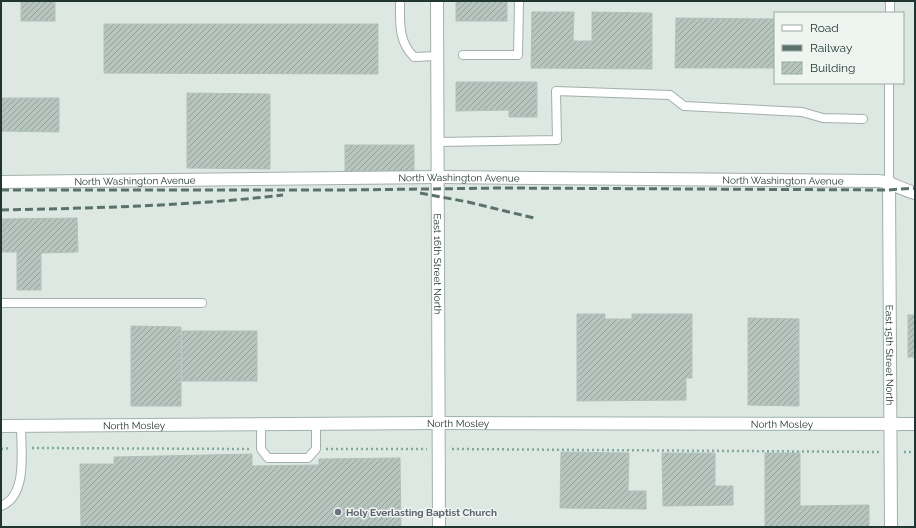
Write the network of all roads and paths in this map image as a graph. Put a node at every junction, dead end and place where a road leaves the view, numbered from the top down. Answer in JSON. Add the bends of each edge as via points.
{"nodes":[{"id":1,"x":400,"y":1,"type":"edge"},
{"id":2,"x":437,"y":1,"type":"edge"},
{"id":3,"x":519,"y":1,"type":"edge"},
{"id":4,"x":890,"y":1,"type":"edge"},
{"id":5,"x":890,"y":12,"type":"edge"},
{"id":6,"x":463,"y":55,"type":"dead end"},
{"id":7,"x":437,"y":56,"type":"junction"},
{"id":8,"x":890,"y":84,"type":"edge"},
{"id":9,"x":863,"y":118,"type":"dead end"},
{"id":10,"x":438,"y":142,"type":"junction"},
{"id":11,"x":438,"y":177,"type":"junction"},
{"id":12,"x":1,"y":182,"type":"edge"},
{"id":13,"x":889,"y":182,"type":"junction"},
{"id":14,"x":915,"y":193,"type":"edge"},
{"id":15,"x":1,"y":303,"type":"edge"},
{"id":16,"x":202,"y":303,"type":"dead end"},
{"id":17,"x":316,"y":423,"type":"junction"},
{"id":18,"x":439,"y":423,"type":"junction"},
{"id":19,"x":261,"y":424,"type":"junction"},
{"id":20,"x":891,"y":424,"type":"junction"},
{"id":21,"x":915,"y":424,"type":"edge"},
{"id":22,"x":1,"y":426,"type":"edge"},
{"id":23,"x":22,"y":426,"type":"junction"},
{"id":24,"x":21,"y":448,"type":"junction"},
{"id":25,"x":1,"y":449,"type":"edge"},
{"id":26,"x":262,"y":449,"type":"junction"},
{"id":27,"x":316,"y":449,"type":"junction"},
{"id":28,"x":439,"y":449,"type":"junction"},
{"id":29,"x":891,"y":452,"type":"junction"},
{"id":30,"x":915,"y":452,"type":"edge"},
{"id":31,"x":1,"y":506,"type":"edge"},
{"id":32,"x":439,"y":527,"type":"edge"},
{"id":33,"x":891,"y":527,"type":"edge"}],
"edges":[{"from":1,"to":7,"type":"lane","via":[[400,34],[407,51],[414,57]]},
{"from":2,"to":7,"type":"street","name":"East 16th Street North"},
{"from":3,"to":6,"type":"lane","via":[[518,55]]},
{"from":4,"to":5,"type":"lane"},
{"from":7,"to":10,"type":"street","name":"East 16th Street North"},
{"from":8,"to":13,"type":"lane"},
{"from":9,"to":10,"type":"lane","via":[[823,118],[802,112],[684,106],[670,95],[556,91],[557,140]]},
{"from":10,"to":11,"type":"street","name":"East 16th Street North"},
{"from":11,"to":12,"type":"street","name":"North Washington Avenue"},
{"from":11,"to":13,"type":"street","name":"North Washington Avenue"},
{"from":11,"to":18,"type":"street","name":"East 16th Street North"},
{"from":13,"to":14,"type":"street","name":"North Washington Avenue","via":[[900,189]]},
{"from":13,"to":20,"type":"street","name":"East 15th Street North"},
{"from":15,"to":16,"type":"lane"},
{"from":17,"to":18,"type":"street","name":"North Mosley"},
{"from":17,"to":19,"type":"street","name":"North Mosley"},
{"from":17,"to":27,"type":"lane"},
{"from":18,"to":20,"type":"street","name":"North Mosley"},
{"from":18,"to":28,"type":"street","name":"East 16th Street North"},
{"from":19,"to":23,"type":"street","name":"North Mosley"},
{"from":19,"to":26,"type":"lane"},
{"from":20,"to":21,"type":"street","name":"North Mosley"},
{"from":20,"to":29,"type":"street","name":"East 15th Street North"},
{"from":22,"to":23,"type":"street","name":"North Mosley"},
{"from":23,"to":24,"type":"lane"},
{"from":24,"to":25,"type":"path"},
{"from":24,"to":26,"type":"path"},
{"from":24,"to":31,"type":"lane","via":[[20,482],[16,495]]},
{"from":26,"to":27,"type":"lane","via":[[268,458],[308,458]]},
{"from":27,"to":28,"type":"path"},
{"from":28,"to":29,"type":"path"},
{"from":28,"to":32,"type":"street","name":"East 16th Street North"},
{"from":29,"to":30,"type":"path"},
{"from":29,"to":33,"type":"street","name":"East 15th Street North"}]}
